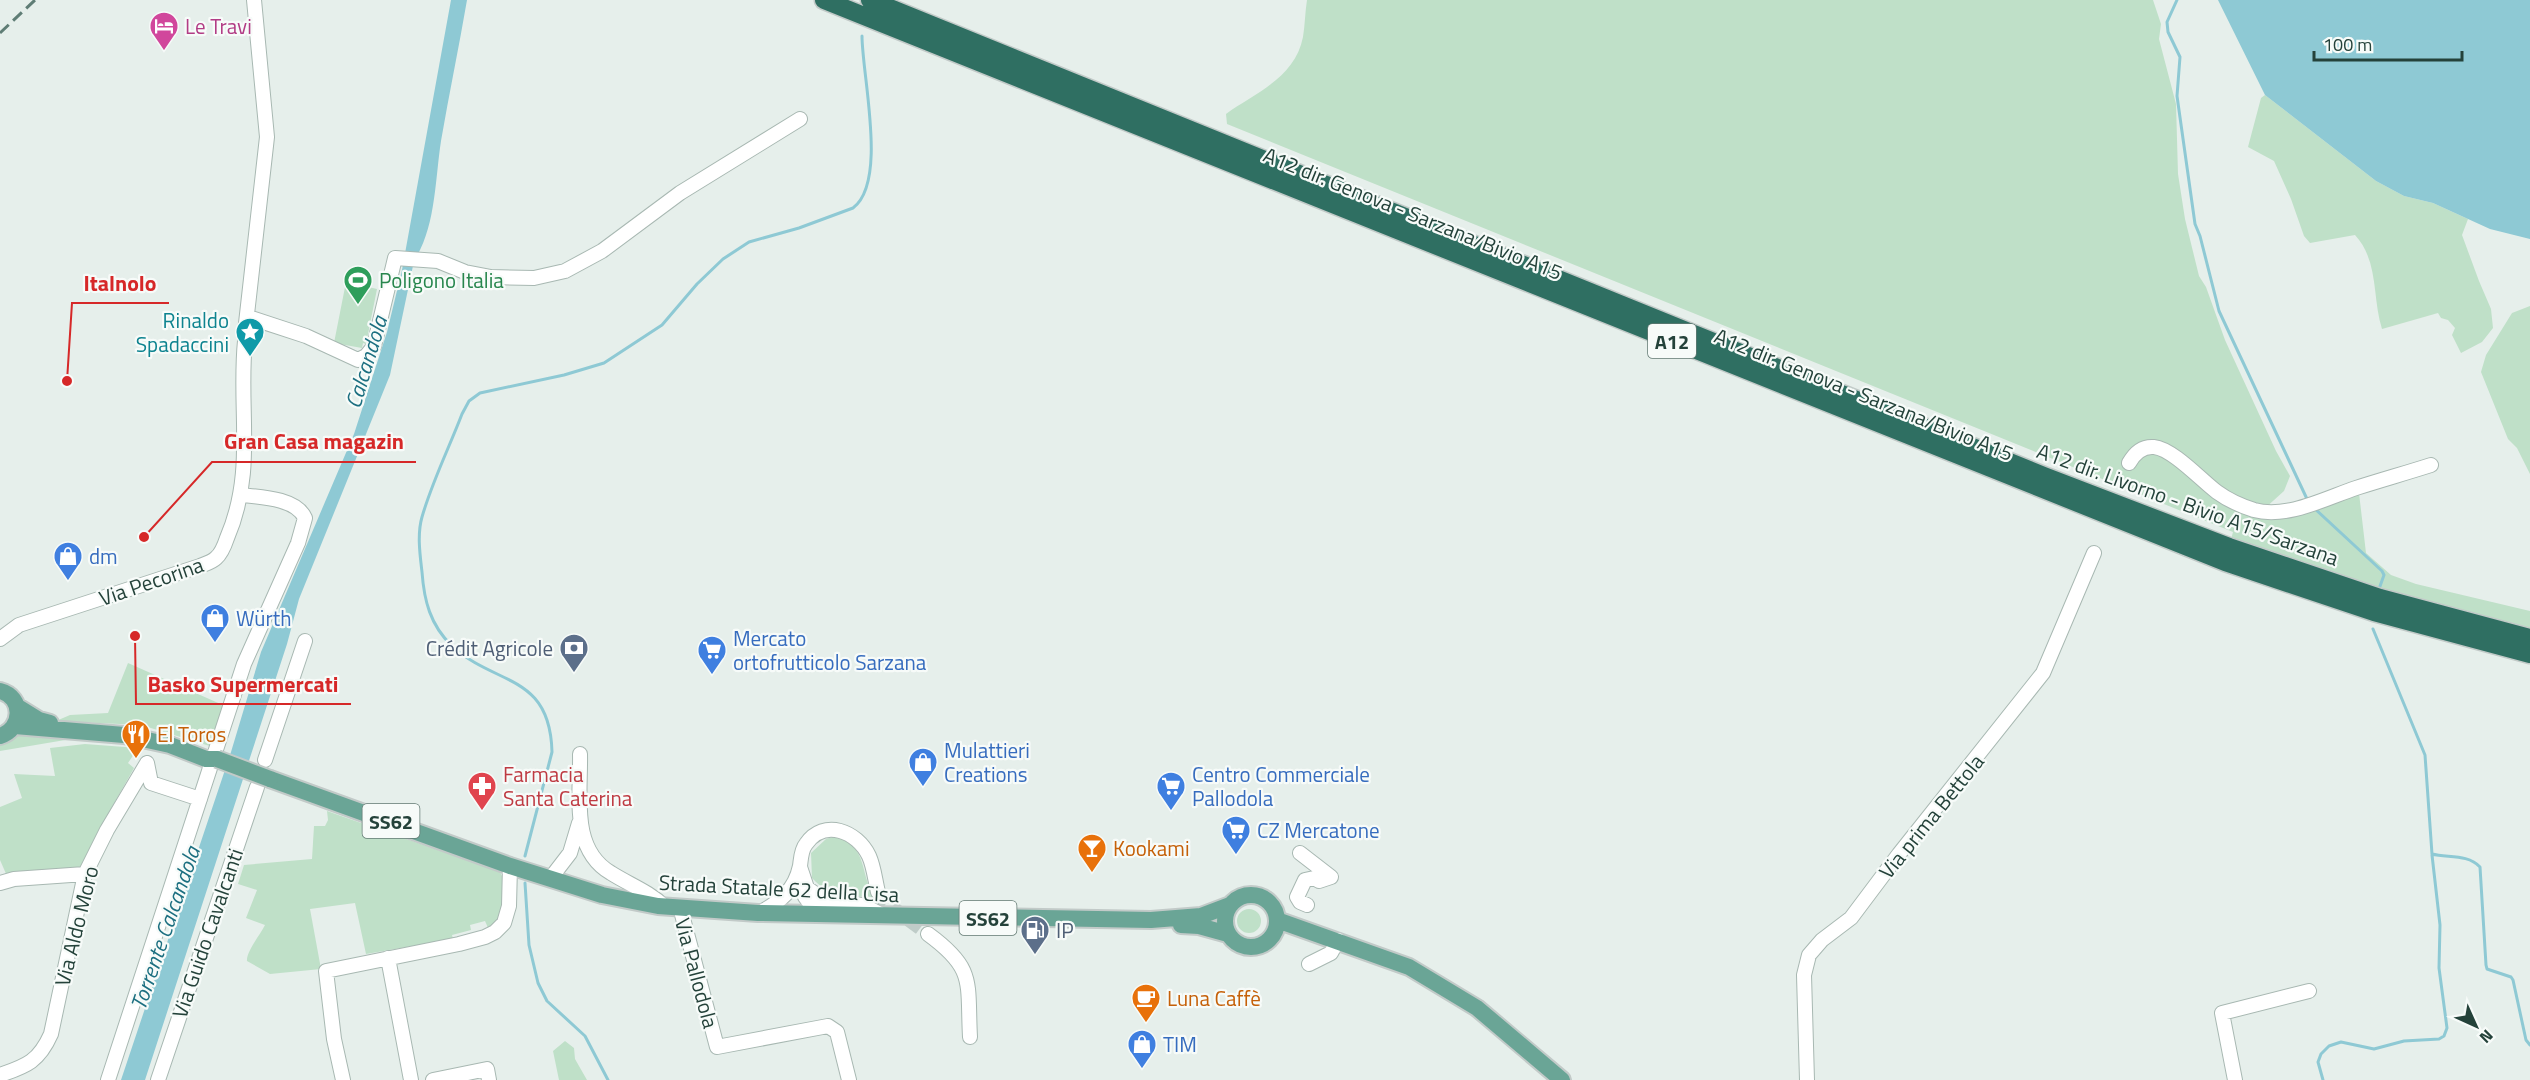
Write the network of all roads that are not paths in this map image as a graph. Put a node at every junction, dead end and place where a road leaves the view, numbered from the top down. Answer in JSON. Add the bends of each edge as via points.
{"nodes":[{"id":1,"x":254,"y":0,"type":"edge"},
{"id":2,"x":824,"y":0,"type":"edge"},
{"id":3,"x":870,"y":0,"type":"edge"},
{"id":4,"x":800,"y":119,"type":"dead end"},
{"id":5,"x":248,"y":317,"type":"junction"},
{"id":6,"x":2129,"y":463,"type":"dead end"},
{"id":7,"x":2431,"y":465,"type":"dead end"},
{"id":8,"x":241,"y":495,"type":"junction"},
{"id":9,"x":2094,"y":554,"type":"dead end"},
{"id":10,"x":4,"y":633,"type":"edge"},
{"id":11,"x":2530,"y":638,"type":"edge"},
{"id":12,"x":305,"y":641,"type":"dead end"},
{"id":13,"x":2530,"y":654,"type":"edge"},
{"id":14,"x":0,"y":691,"type":"edge"},
{"id":15,"x":18,"y":706,"type":"junction"},
{"id":16,"x":15,"y":726,"type":"junction"},
{"id":17,"x":0,"y":736,"type":"edge"},
{"id":18,"x":580,"y":754,"type":"dead end"},
{"id":19,"x":215,"y":758,"type":"junction"},
{"id":20,"x":265,"y":760,"type":"dead end"},
{"id":21,"x":264,"y":783,"type":"junction"},
{"id":22,"x":200,"y":799,"type":"junction"},
{"id":23,"x":580,"y":821,"type":"junction"},
{"id":24,"x":1300,"y":853,"type":"dead end"},
{"id":25,"x":800,"y":865,"type":"junction"},
{"id":26,"x":510,"y":866,"type":"junction"},
{"id":27,"x":85,"y":874,"type":"junction"},
{"id":28,"x":550,"y":879,"type":"junction"},
{"id":29,"x":0,"y":883,"type":"edge"},
{"id":30,"x":878,"y":892,"type":"tunnel mouth"},
{"id":31,"x":1230,"y":905,"type":"junction"},
{"id":32,"x":1307,"y":905,"type":"dead end"},
{"id":33,"x":672,"y":907,"type":"junction"},
{"id":34,"x":758,"y":913,"type":"junction"},
{"id":35,"x":826,"y":915,"type":"junction"},
{"id":36,"x":881,"y":915,"type":"junction"},
{"id":37,"x":1151,"y":920,"type":"junction"},
{"id":38,"x":1277,"y":920,"type":"junction"},
{"id":39,"x":928,"y":934,"type":"tunnel mouth"},
{"id":40,"x":1228,"y":934,"type":"junction"},
{"id":41,"x":1338,"y":940,"type":"junction"},
{"id":42,"x":1267,"y":941,"type":"junction"},
{"id":43,"x":388,"y":957,"type":"junction"},
{"id":44,"x":1310,"y":964,"type":"dead end"},
{"id":45,"x":2308,"y":991,"type":"dead end"},
{"id":46,"x":970,"y":1037,"type":"dead end"},
{"id":47,"x":0,"y":1075,"type":"edge"},
{"id":48,"x":108,"y":1080,"type":"edge"},
{"id":49,"x":158,"y":1080,"type":"edge"},
{"id":50,"x":343,"y":1080,"type":"edge"},
{"id":51,"x":411,"y":1080,"type":"edge"},
{"id":52,"x":433,"y":1080,"type":"edge"},
{"id":53,"x":489,"y":1080,"type":"edge"},
{"id":54,"x":849,"y":1080,"type":"edge"},
{"id":55,"x":1562,"y":1080,"type":"edge"},
{"id":56,"x":1807,"y":1080,"type":"edge"},
{"id":57,"x":2235,"y":1080,"type":"edge"}],
"edges":[{"from":1,"to":5,"type":"street","name":"Via Pecorina","via":[[267,137]]},
{"from":2,"to":13,"type":"highway","name":"A12 dir. Genova - Sarzana/Bivio A15","number":"A12","via":[[2225,562],[2374,612]]},
{"from":3,"to":11,"type":"highway","name":"A12 dir. Livorno - Bivio A15/Sarzana","number":"A12","via":[[2218,543],[2380,598]]},
{"from":4,"to":5,"type":"street","via":[[712,171],[602,251],[565,271],[534,278],[492,277],[433,262],[397,259],[374,346],[358,360],[306,336]]},
{"from":5,"to":8,"type":"street","name":"Via Pecorina"},
{"from":6,"to":7,"type":"street","via":[[2134,454],[2155,447],[2240,505],[2275,512]]},
{"from":8,"to":10,"type":"street","name":"Via Pecorina","via":[[234,523],[216,558]]},
{"from":8,"to":19,"type":"street","via":[[292,506],[305,518],[298,543],[244,664]]},
{"from":9,"to":56,"type":"street","name":"Via prima Bettola","via":[[2043,673],[1851,918],[1809,955],[1804,975]]},
{"from":12,"to":20,"type":"street"},
{"from":14,"to":15,"type":"main road","name":"Strada Statale 62 della Cisa","via":[[10,695]]},
{"from":15,"to":16,"type":"main road"},
{"from":15,"to":19,"type":"main road","name":"Strada Statale 62 della Cisa","number":"SS62","via":[[39,720],[54,724],[147,734]]},
{"from":16,"to":17,"type":"main road"},
{"from":16,"to":19,"type":"main road","name":"Strada Statale 62 della Cisa","number":"SS62","via":[[124,735],[170,745],[206,759]]},
{"from":18,"to":23,"type":"street"},
{"from":19,"to":21,"type":"main road","name":"Strada Statale 62 della Cisa","number":"SS62","bridge":true},
{"from":19,"to":22,"type":"street"},
{"from":21,"to":26,"type":"main road","name":"Strada Statale 62 della Cisa","number":"SS62"},
{"from":21,"to":49,"type":"street","name":"Via Guido Cavalcanti"},
{"from":22,"to":27,"type":"street","name":"Via Aldo Moro","via":[[151,783],[147,763]]},
{"from":22,"to":48,"type":"street"},
{"from":23,"to":28,"type":"street","via":[[570,853]]},
{"from":23,"to":33,"type":"street","via":[[592,858],[610,873]]},
{"from":24,"to":32,"type":"street","via":[[1331,877],[1305,880],[1297,897]]},
{"from":25,"to":30,"type":"street","via":[[804,846],[813,836],[838,829],[860,842],[869,857]]},
{"from":25,"to":34,"type":"street","via":[[793,886]]},
{"from":25,"to":35,"type":"street","via":[[802,892],[813,908]]},
{"from":25,"to":36,"type":"street","via":[[807,888],[821,898],[863,905]]},
{"from":26,"to":28,"type":"main road","name":"Strada Statale 62 della Cisa","number":"SS62"},
{"from":26,"to":43,"type":"street","via":[[509,906],[504,923],[495,932],[468,942]]},
{"from":27,"to":29,"type":"street"},
{"from":27,"to":47,"type":"street","name":"Via Aldo Moro","via":[[44,1051],[29,1064]]},
{"from":28,"to":33,"type":"main road","name":"Strada Statale 62 della Cisa","number":"SS62","via":[[603,895]]},
{"from":31,"to":37,"type":"main road","name":"Strada Statale 62 della Cisa","number":"SS62","via":[[1201,916]]},
{"from":31,"to":38,"type":"main road","name":"Strada Statale 62 della Cisa","number":"SS62","via":[[1242,896],[1257,895],[1273,906]]},
{"from":31,"to":40,"type":"main road","via":[[1224,923]]},
{"from":33,"to":34,"type":"main road","name":"Strada Statale 62 della Cisa","number":"SS62"},
{"from":33,"to":54,"type":"street","name":"Via Pallodola","via":[[717,1047],[828,1026],[837,1032]]},
{"from":34,"to":35,"type":"main road","name":"Strada Statale 62 della Cisa","number":"SS62"},
{"from":35,"to":36,"type":"main road","name":"Strada Statale 62 della Cisa","number":"SS62"},
{"from":36,"to":37,"type":"main road","name":"Strada Statale 62 della Cisa","number":"SS62"},
{"from":37,"to":40,"type":"main road","name":"Strada Statale 62 della Cisa","number":"SS62"},
{"from":38,"to":41,"type":"main road","name":"Strada Statale 62 della Cisa","number":"SS62"},
{"from":38,"to":42,"type":"main road"},
{"from":39,"to":46,"type":"street","via":[[954,955],[967,977]]},
{"from":40,"to":42,"type":"main road","name":"Strada Statale 62 della Cisa","number":"SS62","via":[[1248,947]]},
{"from":41,"to":42,"type":"main road","name":"Strada Statale 62 della Cisa","number":"SS62","via":[[1298,934]]},
{"from":41,"to":44,"type":"street","via":[[1331,954]]},
{"from":41,"to":55,"type":"main road","name":"Strada Statale 62 della Cisa","number":"SS62","via":[[1409,967],[1477,1008]]},
{"from":43,"to":50,"type":"street","via":[[326,971]]},
{"from":43,"to":51,"type":"street"},
{"from":45,"to":57,"type":"street","via":[[2222,1013]]},
{"from":52,"to":53,"type":"street","via":[[487,1069]]}]}
